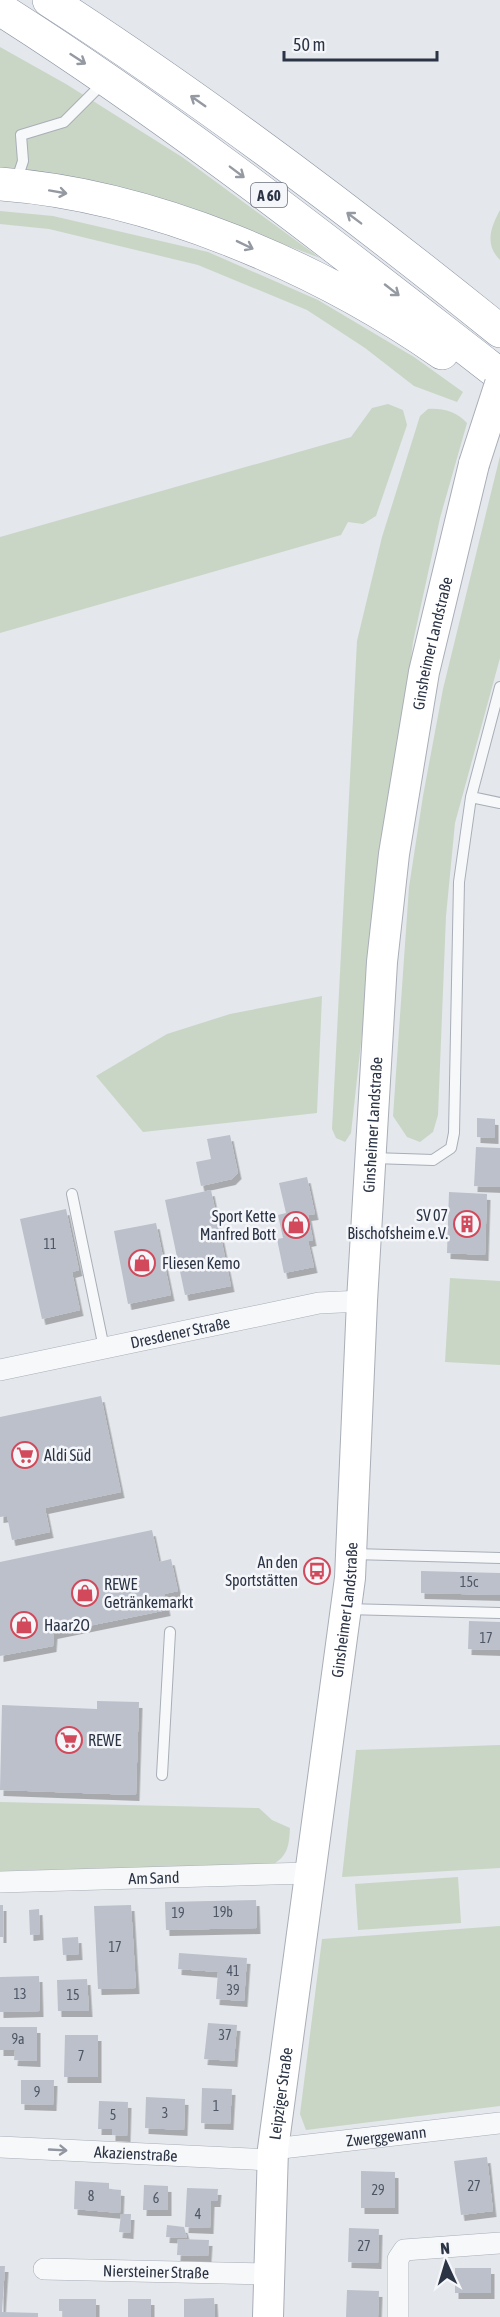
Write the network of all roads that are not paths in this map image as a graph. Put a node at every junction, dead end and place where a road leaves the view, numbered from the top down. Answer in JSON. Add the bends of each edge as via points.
{"nodes":[{"id":1,"x":49,"y":0,"type":"edge"},
{"id":2,"x":0,"y":9,"type":"edge"},
{"id":3,"x":107,"y":78,"type":"junction"},
{"id":4,"x":7,"y":184,"type":"edge"},
{"id":5,"x":500,"y":331,"type":"edge"},
{"id":6,"x":500,"y":375,"type":"edge"},
{"id":7,"x":500,"y":384,"type":"edge"},
{"id":8,"x":500,"y":395,"type":"edge"},
{"id":9,"x":500,"y":687,"type":"edge"},
{"id":10,"x":471,"y":797,"type":"junction"},
{"id":11,"x":500,"y":803,"type":"edge"},
{"id":12,"x":370,"y":1158,"type":"junction"},
{"id":13,"x":72,"y":1194,"type":"dead end"},
{"id":14,"x":362,"y":1301,"type":"junction"},
{"id":15,"x":104,"y":1348,"type":"junction"},
{"id":16,"x":0,"y":1370,"type":"edge"},
{"id":17,"x":351,"y":1554,"type":"junction"},
{"id":18,"x":500,"y":1558,"type":"edge"},
{"id":19,"x":346,"y":1610,"type":"junction"},
{"id":20,"x":500,"y":1613,"type":"edge"},
{"id":21,"x":170,"y":1632,"type":"dead end"},
{"id":22,"x":162,"y":1776,"type":"dead end"},
{"id":23,"x":309,"y":1873,"type":"junction"},
{"id":24,"x":0,"y":1882,"type":"edge"},
{"id":25,"x":500,"y":2123,"type":"edge"},
{"id":26,"x":0,"y":2147,"type":"edge"},
{"id":27,"x":272,"y":2154,"type":"junction"},
{"id":28,"x":500,"y":2242,"type":"edge"},
{"id":29,"x":44,"y":2269,"type":"dead end"},
{"id":30,"x":268,"y":2274,"type":"junction"},
{"id":31,"x":268,"y":2317,"type":"edge"},
{"id":32,"x":398,"y":2317,"type":"edge"}],
"edges":[{"from":5,"to":1,"type":"highway","number":"A 60","one_way":true,"via":[[216,114]]},
{"from":2,"to":3,"type":"highway","number":"A 60","one_way":true},
{"from":3,"to":4,"type":"lane","via":[[64,122],[21,135],[23,161]]},
{"from":3,"to":6,"type":"highway","number":"A 60","one_way":true,"via":[[336,246]]},
{"from":4,"to":8,"type":"highway","one_way":true,"via":[[96,199],[236,240],[365,306],[436,349]]},
{"from":7,"to":12,"type":"main road","name":"Ginsheimer Landstraße","bridge":true,"via":[[474,464],[424,672],[398,830],[382,963]]},
{"from":9,"to":10,"type":"lane"},
{"from":10,"to":11,"type":"lane"},
{"from":10,"to":12,"type":"lane","via":[[459,882],[452,1148],[433,1160]]},
{"from":12,"to":14,"type":"main road","name":"Ginsheimer Landstraße"},
{"from":13,"to":15,"type":"lane"},
{"from":14,"to":15,"type":"street","name":"Dresdener Straße","via":[[319,1303]]},
{"from":14,"to":17,"type":"main road","name":"Ginsheimer Landstraße"},
{"from":15,"to":16,"type":"street","name":"Dresdener Straße"},
{"from":17,"to":18,"type":"lane"},
{"from":17,"to":19,"type":"main road","name":"Ginsheimer Landstraße"},
{"from":19,"to":20,"type":"lane"},
{"from":19,"to":23,"type":"main road","name":"Ginsheimer Landstraße"},
{"from":21,"to":22,"type":"lane"},
{"from":23,"to":24,"type":"street","name":"Am Sand"},
{"from":23,"to":27,"type":"main road","name":"Leipziger Straße"},
{"from":25,"to":27,"type":"street","name":"Zwerggewann"},
{"from":26,"to":27,"type":"street","name":"Akazienstraße","one_way":true},
{"from":27,"to":30,"type":"main road","name":"Leipziger Straße"},
{"from":28,"to":32,"type":"street","via":[[404,2250],[398,2259]]},
{"from":29,"to":30,"type":"street","name":"Niersteiner Straße"},
{"from":30,"to":31,"type":"main road","name":"Leipziger Straße"}]}
